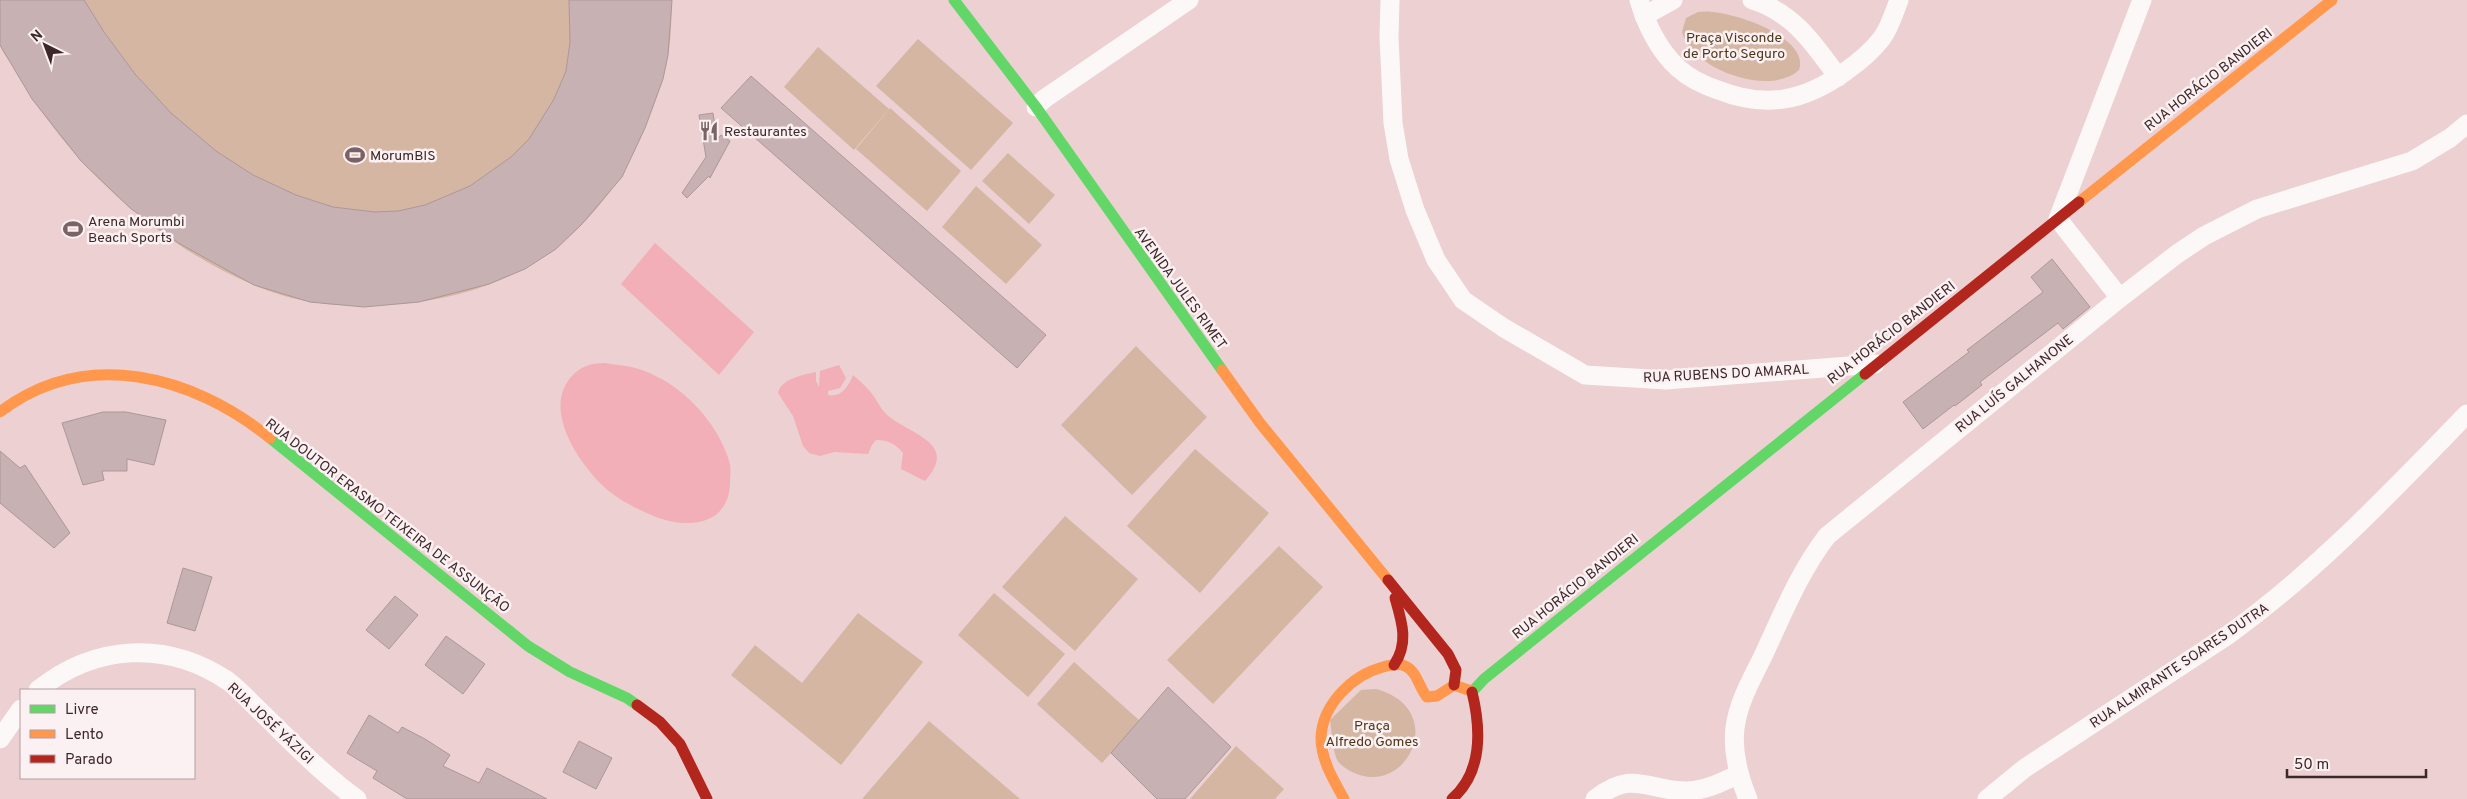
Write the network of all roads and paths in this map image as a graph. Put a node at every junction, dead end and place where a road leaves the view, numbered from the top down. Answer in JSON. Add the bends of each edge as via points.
{"nodes":[{"id":1,"x":954,"y":0,"type":"edge"},
{"id":2,"x":1188,"y":0,"type":"edge"},
{"id":3,"x":1390,"y":0,"type":"edge"},
{"id":4,"x":1673,"y":0,"type":"edge"},
{"id":5,"x":1752,"y":0,"type":"edge"},
{"id":6,"x":1899,"y":0,"type":"edge"},
{"id":7,"x":2142,"y":0,"type":"edge"},
{"id":8,"x":2332,"y":0,"type":"edge"},
{"id":9,"x":1641,"y":8,"type":"edge"},
{"id":10,"x":1838,"y":77,"type":"junction"},
{"id":11,"x":1036,"y":107,"type":"junction"},
{"id":12,"x":2467,"y":124,"type":"edge"},
{"id":13,"x":2058,"y":219,"type":"junction"},
{"id":14,"x":2120,"y":298,"type":"junction"},
{"id":15,"x":1875,"y":364,"type":"junction"},
{"id":16,"x":0,"y":412,"type":"edge"},
{"id":17,"x":2467,"y":414,"type":"edge"},
{"id":18,"x":1392,"y":587,"type":"junction"},
{"id":19,"x":1394,"y":665,"type":"junction"},
{"id":20,"x":1454,"y":685,"type":"junction"},
{"id":21,"x":39,"y":689,"type":"edge"},
{"id":22,"x":1472,"y":692,"type":"junction"},
{"id":23,"x":20,"y":710,"type":"edge"},
{"id":24,"x":0,"y":739,"type":"edge"},
{"id":25,"x":1739,"y":774,"type":"junction"},
{"id":26,"x":1461,"y":795,"type":"edge"},
{"id":27,"x":357,"y":799,"type":"edge"},
{"id":28,"x":707,"y":799,"type":"edge"},
{"id":29,"x":1344,"y":799,"type":"edge"},
{"id":30,"x":1595,"y":799,"type":"edge"},
{"id":31,"x":1748,"y":799,"type":"edge"},
{"id":32,"x":1988,"y":799,"type":"edge"}],
"edges":[{"from":1,"to":11,"type":"street","name":"AVENIDA JULES RIMET"},
{"from":2,"to":11,"type":"street"},
{"from":3,"to":15,"type":"street","name":"RUA RUBENS DO AMARAL","via":[[1393,123],[1399,159],[1415,210],[1436,260],[1463,300],[1585,375],[1666,380]]},
{"from":4,"to":9,"type":"street"},
{"from":5,"to":10,"type":"street","via":[[1766,4],[1791,19]]},
{"from":6,"to":10,"type":"street","via":[[1882,38],[1858,63]]},
{"from":7,"to":13,"type":"street"},
{"from":8,"to":13,"type":"street","name":"RUA HORÁCIO BANDIERI"},
{"from":9,"to":10,"type":"street","via":[[1665,53],[1678,68],[1699,83],[1732,96],[1768,102],[1818,90]]},
{"from":11,"to":18,"type":"street","name":"AVENIDA JULES RIMET","via":[[1260,423]]},
{"from":12,"to":14,"type":"street","name":"RUA LUÍS GALHANONE","via":[[2412,161],[2278,201],[2238,217],[2177,254]]},
{"from":13,"to":14,"type":"street"},
{"from":13,"to":15,"type":"street","name":"RUA HORÁCIO BANDIERI"},
{"from":14,"to":25,"type":"street","name":"RUA LUÍS GALHANONE","via":[[1827,536],[1810,558],[1742,701],[1734,747]]},
{"from":15,"to":22,"type":"street","name":"RUA HORÁCIO BANDIERI","via":[[1484,678]]},
{"from":16,"to":28,"type":"street","name":"RUA DOUTOR ERASMO TEIXEIRA DE ASSUNÇÃO","via":[[14,401],[53,382],[82,376],[162,380],[197,392],[266,435],[528,646],[570,672],[627,698],[660,722],[680,744]]},
{"from":17,"to":32,"type":"street","name":"RUA ALMIRANTE SOARES DUTRA","via":[[2351,533],[2260,612],[2024,768]]},
{"from":18,"to":19,"type":"street","name":"AVENIDA JULES RIMET","via":[[1405,632],[1400,659]]},
{"from":18,"to":20,"type":"street","name":"AVENIDA JULES RIMET","via":[[1448,654],[1456,670]]},
{"from":19,"to":20,"type":"street","via":[[1406,666],[1427,697],[1437,696]]},
{"from":19,"to":29,"type":"street","via":[[1376,667],[1348,686],[1328,711],[1322,727],[1324,753]]},
{"from":20,"to":22,"type":"street"},
{"from":21,"to":27,"type":"street","name":"RUA JOSÉ YÁZIGI","via":[[88,660],[127,652],[161,654],[195,662],[229,682]]},
{"from":22,"to":26,"type":"street","via":[[1478,714],[1478,750]]},
{"from":23,"to":24,"type":"street"},
{"from":25,"to":30,"type":"street","via":[[1713,787],[1687,791],[1633,781],[1608,789]]},
{"from":25,"to":31,"type":"street","name":"RUA LUÍS GALHANONE"}]}
